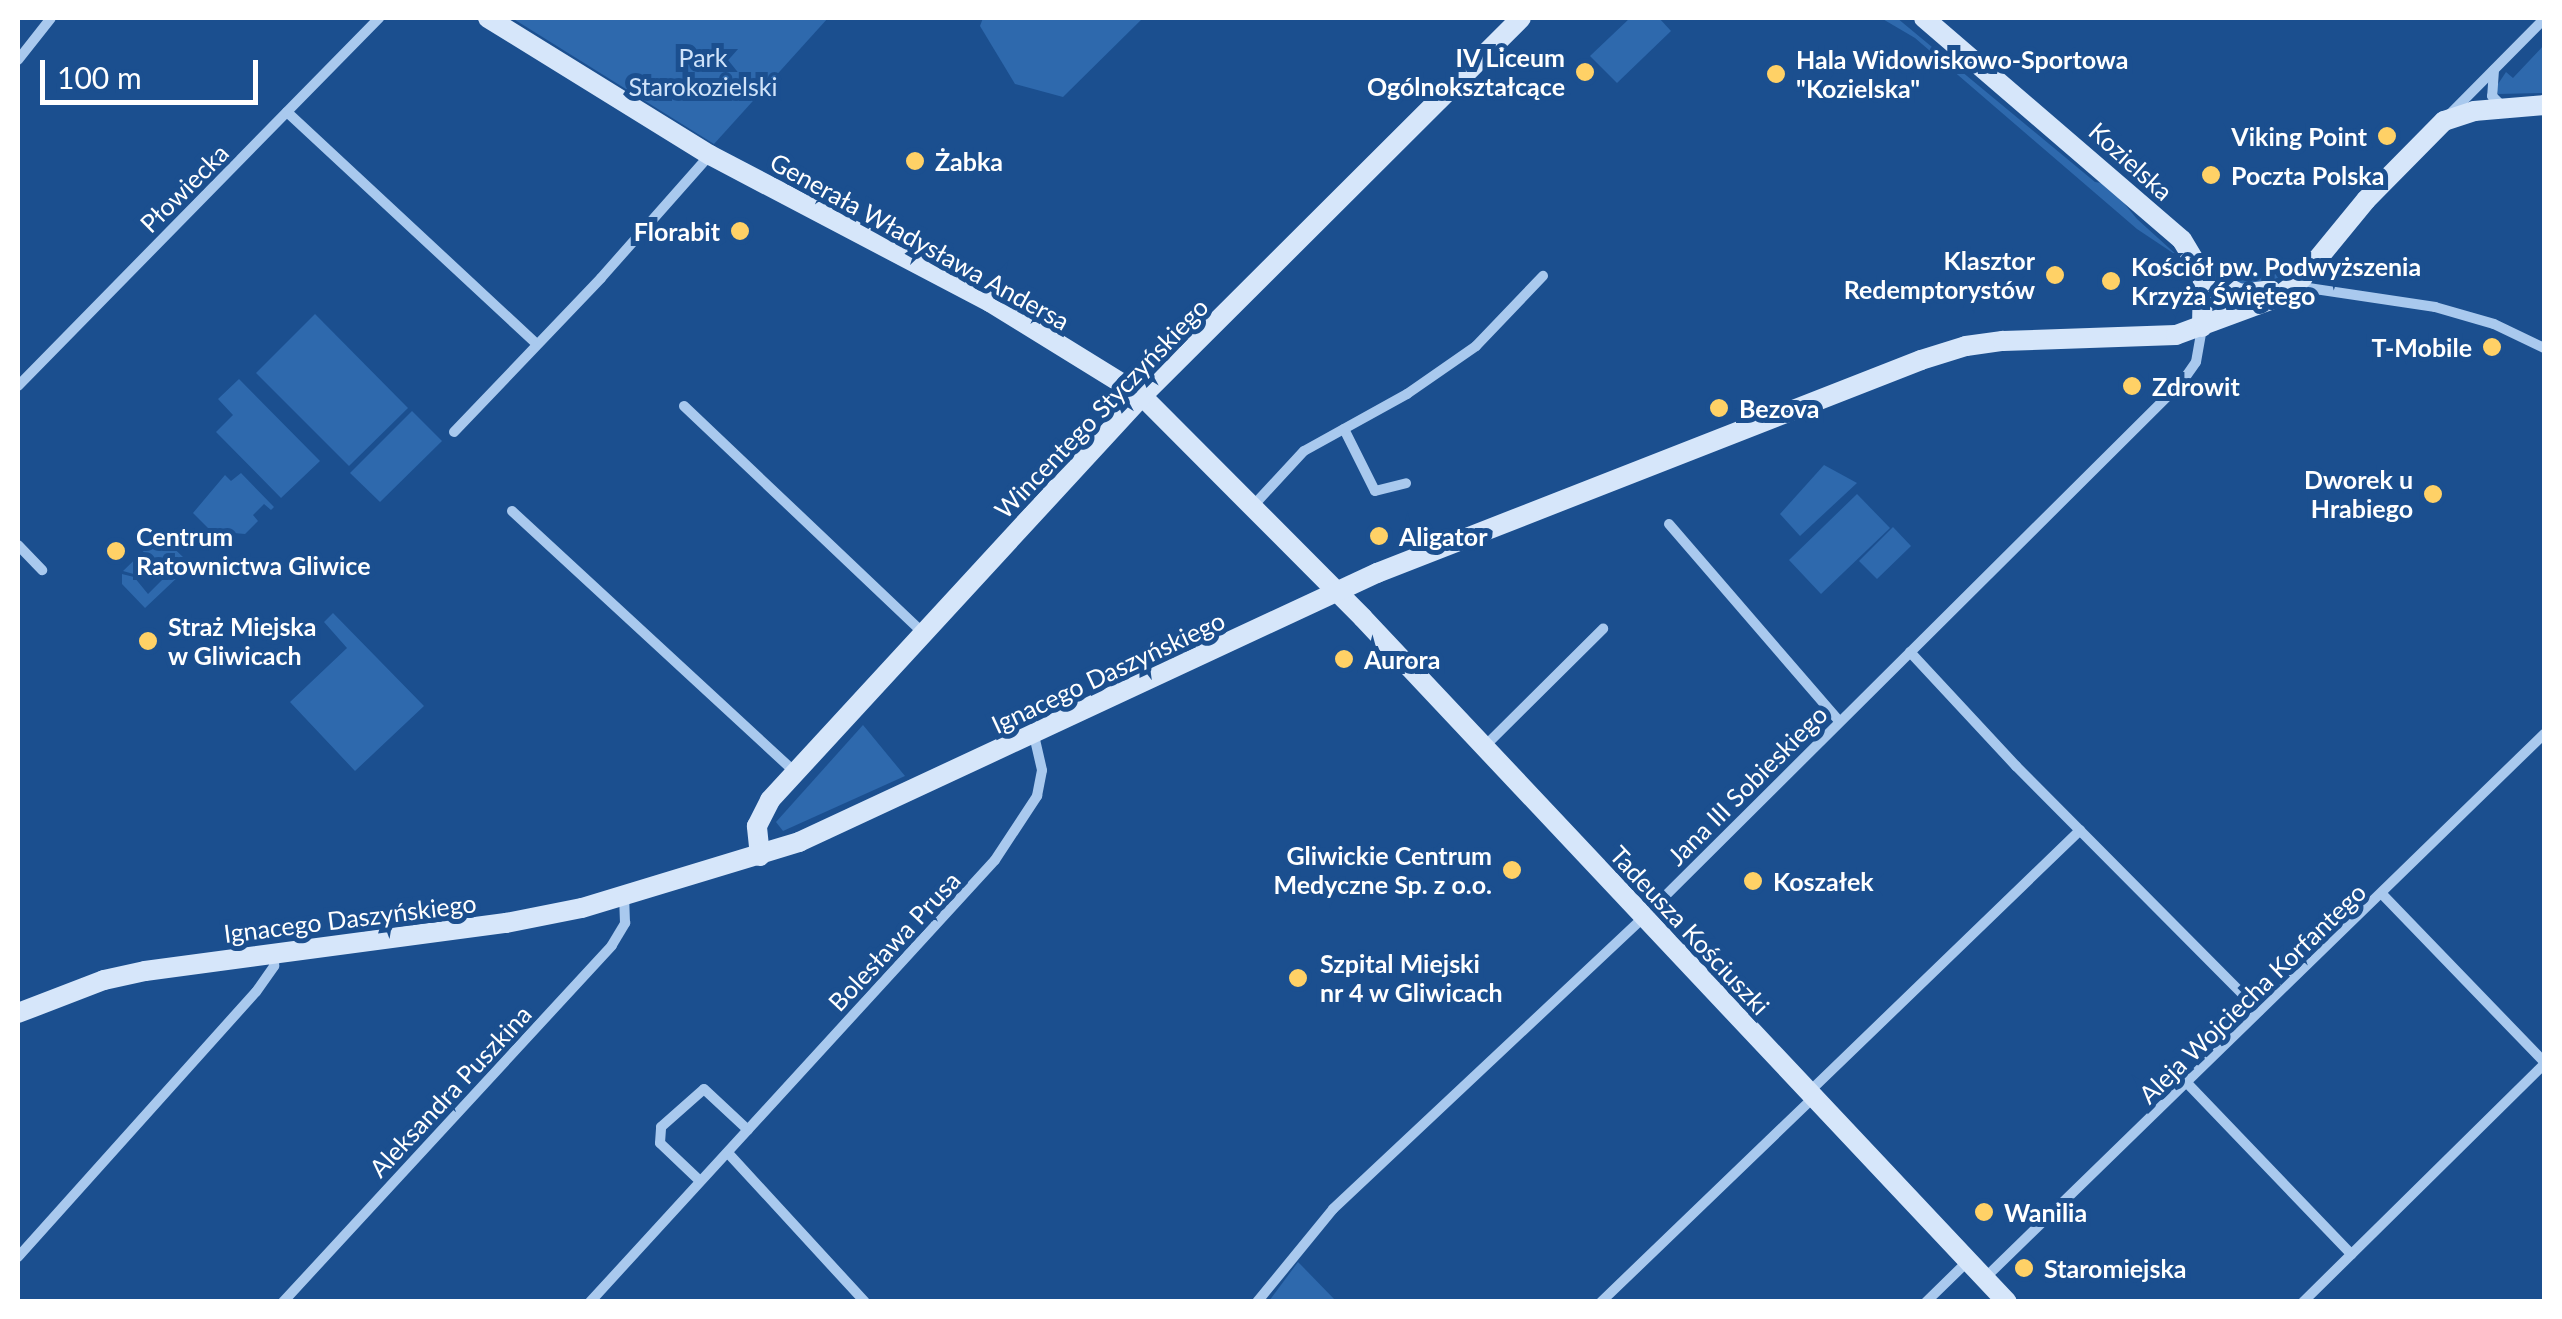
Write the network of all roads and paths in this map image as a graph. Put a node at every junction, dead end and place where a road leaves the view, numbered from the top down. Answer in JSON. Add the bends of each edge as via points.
{"nodes":[{"id":1,"x":51,"y":18,"type":"edge"},
{"id":2,"x":379,"y":18,"type":"edge"},
{"id":3,"x":488,"y":18,"type":"edge"},
{"id":4,"x":1521,"y":18,"type":"edge"},
{"id":5,"x":1924,"y":18,"type":"edge"},
{"id":6,"x":2538,"y":20,"type":"edge"},
{"id":7,"x":18,"y":60,"type":"edge"},
{"id":8,"x":2494,"y":69,"type":"junction"},
{"id":9,"x":2544,"y":105,"type":"edge"},
{"id":10,"x":2505,"y":108,"type":"junction"},
{"id":11,"x":287,"y":112,"type":"junction"},
{"id":12,"x":2444,"y":120,"type":"junction"},
{"id":13,"x":710,"y":155,"type":"junction"},
{"id":14,"x":2203,"y":275,"type":"junction"},
{"id":15,"x":1543,"y":276,"type":"dead end"},
{"id":16,"x":2294,"y":286,"type":"junction"},
{"id":17,"x":2202,"y":327,"type":"junction"},
{"id":18,"x":537,"y":344,"type":"junction"},
{"id":19,"x":2544,"y":348,"type":"edge"},
{"id":20,"x":18,"y":386,"type":"edge"},
{"id":21,"x":1142,"y":396,"type":"junction"},
{"id":22,"x":684,"y":406,"type":"dead end"},
{"id":23,"x":1344,"y":429,"type":"junction"},
{"id":24,"x":454,"y":432,"type":"dead end"},
{"id":25,"x":1406,"y":483,"type":"dead end"},
{"id":26,"x":1253,"y":506,"type":"junction"},
{"id":27,"x":512,"y":511,"type":"dead end"},
{"id":28,"x":1669,"y":524,"type":"dead end"},
{"id":29,"x":18,"y":545,"type":"edge"},
{"id":30,"x":42,"y":570,"type":"dead end"},
{"id":31,"x":1337,"y":592,"type":"junction"},
{"id":32,"x":1603,"y":629,"type":"dead end"},
{"id":33,"x":924,"y":634,"type":"junction"},
{"id":34,"x":1910,"y":652,"type":"junction"},
{"id":35,"x":1838,"y":720,"type":"junction"},
{"id":36,"x":1034,"y":734,"type":"junction"},
{"id":37,"x":2544,"y":734,"type":"edge"},
{"id":38,"x":1484,"y":748,"type":"junction"},
{"id":39,"x":795,"y":772,"type":"junction"},
{"id":40,"x":2080,"y":830,"type":"junction"},
{"id":41,"x":760,"y":856,"type":"junction"},
{"id":42,"x":2382,"y":894,"type":"junction"},
{"id":43,"x":624,"y":898,"type":"junction"},
{"id":44,"x":1644,"y":917,"type":"junction"},
{"id":45,"x":274,"y":953,"type":"junction"},
{"id":46,"x":2259,"y":1010,"type":"junction"},
{"id":47,"x":18,"y":1013,"type":"edge"},
{"id":48,"x":2544,"y":1063,"type":"edge"},
{"id":49,"x":2188,"y":1084,"type":"junction"},
{"id":50,"x":1812,"y":1095,"type":"junction"},
{"id":51,"x":748,"y":1130,"type":"junction"},
{"id":52,"x":728,"y":1153,"type":"junction"},
{"id":53,"x":700,"y":1182,"type":"junction"},
{"id":54,"x":2351,"y":1254,"type":"junction"},
{"id":55,"x":18,"y":1257,"type":"edge"},
{"id":56,"x":1968,"y":1261,"type":"junction"},
{"id":57,"x":1985,"y":1278,"type":"junction"},
{"id":58,"x":283,"y":1302,"type":"edge"},
{"id":59,"x":590,"y":1302,"type":"edge"},
{"id":60,"x":865,"y":1302,"type":"edge"},
{"id":61,"x":1256,"y":1302,"type":"edge"},
{"id":62,"x":1601,"y":1302,"type":"edge"},
{"id":63,"x":1926,"y":1302,"type":"edge"},
{"id":64,"x":2007,"y":1302,"type":"edge"},
{"id":65,"x":2303,"y":1302,"type":"edge"}],
"edges":[{"from":1,"to":7,"type":"street"},
{"from":2,"to":11,"type":"street","name":"Płowiecka"},
{"from":3,"to":13,"type":"street","name":"Generała Władysława Andersa"},
{"from":4,"to":21,"type":"street","name":"Wincentego Styczyńskiego"},
{"from":5,"to":14,"type":"street","name":"Kozielska","via":[[2182,240]]},
{"from":6,"to":8,"type":"street"},
{"from":8,"to":10,"type":"street","via":[[2492,96]]},
{"from":8,"to":12,"type":"street"},
{"from":9,"to":10,"type":"street"},
{"from":10,"to":12,"type":"street"},
{"from":11,"to":18,"type":"street"},
{"from":11,"to":20,"type":"street","name":"Płowiecka"},
{"from":12,"to":16,"type":"street"},
{"from":13,"to":18,"type":"street"},
{"from":13,"to":21,"type":"street","name":"Generała Władysława Andersa","via":[[976,294]]},
{"from":14,"to":16,"type":"street","via":[[2240,294]]},
{"from":14,"to":17,"type":"street"},
{"from":15,"to":23,"type":"street","via":[[1476,346]]},
{"from":16,"to":17,"type":"street","name":"Ignacego Daszyńskiego"},
{"from":16,"to":19,"type":"street","via":[[2448,311]]},
{"from":17,"to":31,"type":"street","name":"Ignacego Daszyńskiego","via":[[2168,336],[2004,340],[1949,350]]},
{"from":17,"to":34,"type":"street","name":"Jana III Sobieskiego","via":[[2190,374]]},
{"from":18,"to":24,"type":"street"},
{"from":21,"to":26,"type":"street","name":"Generała Władysława Andersa"},
{"from":21,"to":33,"type":"street","name":"Wincentego Styczyńskiego"},
{"from":22,"to":33,"type":"street"},
{"from":23,"to":25,"type":"street","via":[[1375,491]]},
{"from":23,"to":26,"type":"street","via":[[1304,451]]},
{"from":26,"to":31,"type":"street","name":"Generała Władysława Andersa"},
{"from":27,"to":39,"type":"street"},
{"from":28,"to":35,"type":"street"},
{"from":29,"to":30,"type":"street"},
{"from":31,"to":36,"type":"street","name":"Ignacego Daszyńskiego"},
{"from":31,"to":38,"type":"street","name":"Tadeusza Kościuszki"},
{"from":32,"to":38,"type":"street"},
{"from":33,"to":39,"type":"street","name":"Wincentego Styczyńskiego"},
{"from":34,"to":35,"type":"street","name":"Jana III Sobieskiego"},
{"from":34,"to":40,"type":"street"},
{"from":35,"to":44,"type":"street","name":"Jana III Sobieskiego"},
{"from":36,"to":41,"type":"street","name":"Ignacego Daszyńskiego"},
{"from":36,"to":51,"type":"street","name":"Bolesława Prusa","via":[[1041,784],[1024,820],[976,882]]},
{"from":37,"to":42,"type":"street","name":"Aleja Wojciecha Korfantego"},
{"from":38,"to":44,"type":"street","name":"Tadeusza Kościuszki"},
{"from":39,"to":41,"type":"street","name":"Wincentego Styczyńskiego","via":[[760,815]]},
{"from":40,"to":46,"type":"street"},
{"from":40,"to":50,"type":"street"},
{"from":41,"to":43,"type":"street","name":"Ignacego Daszyńskiego"},
{"from":42,"to":46,"type":"street","name":"Aleja Wojciecha Korfantego"},
{"from":42,"to":48,"type":"street"},
{"from":43,"to":45,"type":"street","name":"Ignacego Daszyńskiego","via":[[506,923]]},
{"from":43,"to":58,"type":"street","name":"Aleksandra Puszkina","via":[[626,923],[612,945]]},
{"from":44,"to":50,"type":"street","name":"Tadeusza Kościuszki"},
{"from":44,"to":61,"type":"street","name":"Jana III Sobieskiego","via":[[1332,1209]]},
{"from":45,"to":47,"type":"street","name":"Ignacego Daszyńskiego","via":[[104,980]]},
{"from":45,"to":55,"type":"street","via":[[274,966],[256,992]]},
{"from":46,"to":49,"type":"street","name":"Aleja Wojciecha Korfantego"},
{"from":48,"to":54,"type":"street"},
{"from":49,"to":54,"type":"street"},
{"from":49,"to":57,"type":"street","name":"Aleja Wojciecha Korfantego"},
{"from":50,"to":56,"type":"street","name":"Tadeusza Kościuszki"},
{"from":50,"to":62,"type":"street"},
{"from":51,"to":52,"type":"street","name":"Bolesława Prusa"},
{"from":51,"to":53,"type":"street","via":[[704,1089],[661,1127],[660,1143]]},
{"from":52,"to":53,"type":"street","name":"Bolesława Prusa"},
{"from":52,"to":60,"type":"street"},
{"from":53,"to":59,"type":"street","name":"Bolesława Prusa"},
{"from":54,"to":65,"type":"street"},
{"from":56,"to":57,"type":"street","name":"Tadeusza Kościuszki"},
{"from":56,"to":63,"type":"street"},
{"from":57,"to":64,"type":"street","name":"Tadeusza Kościuszki"}]}
